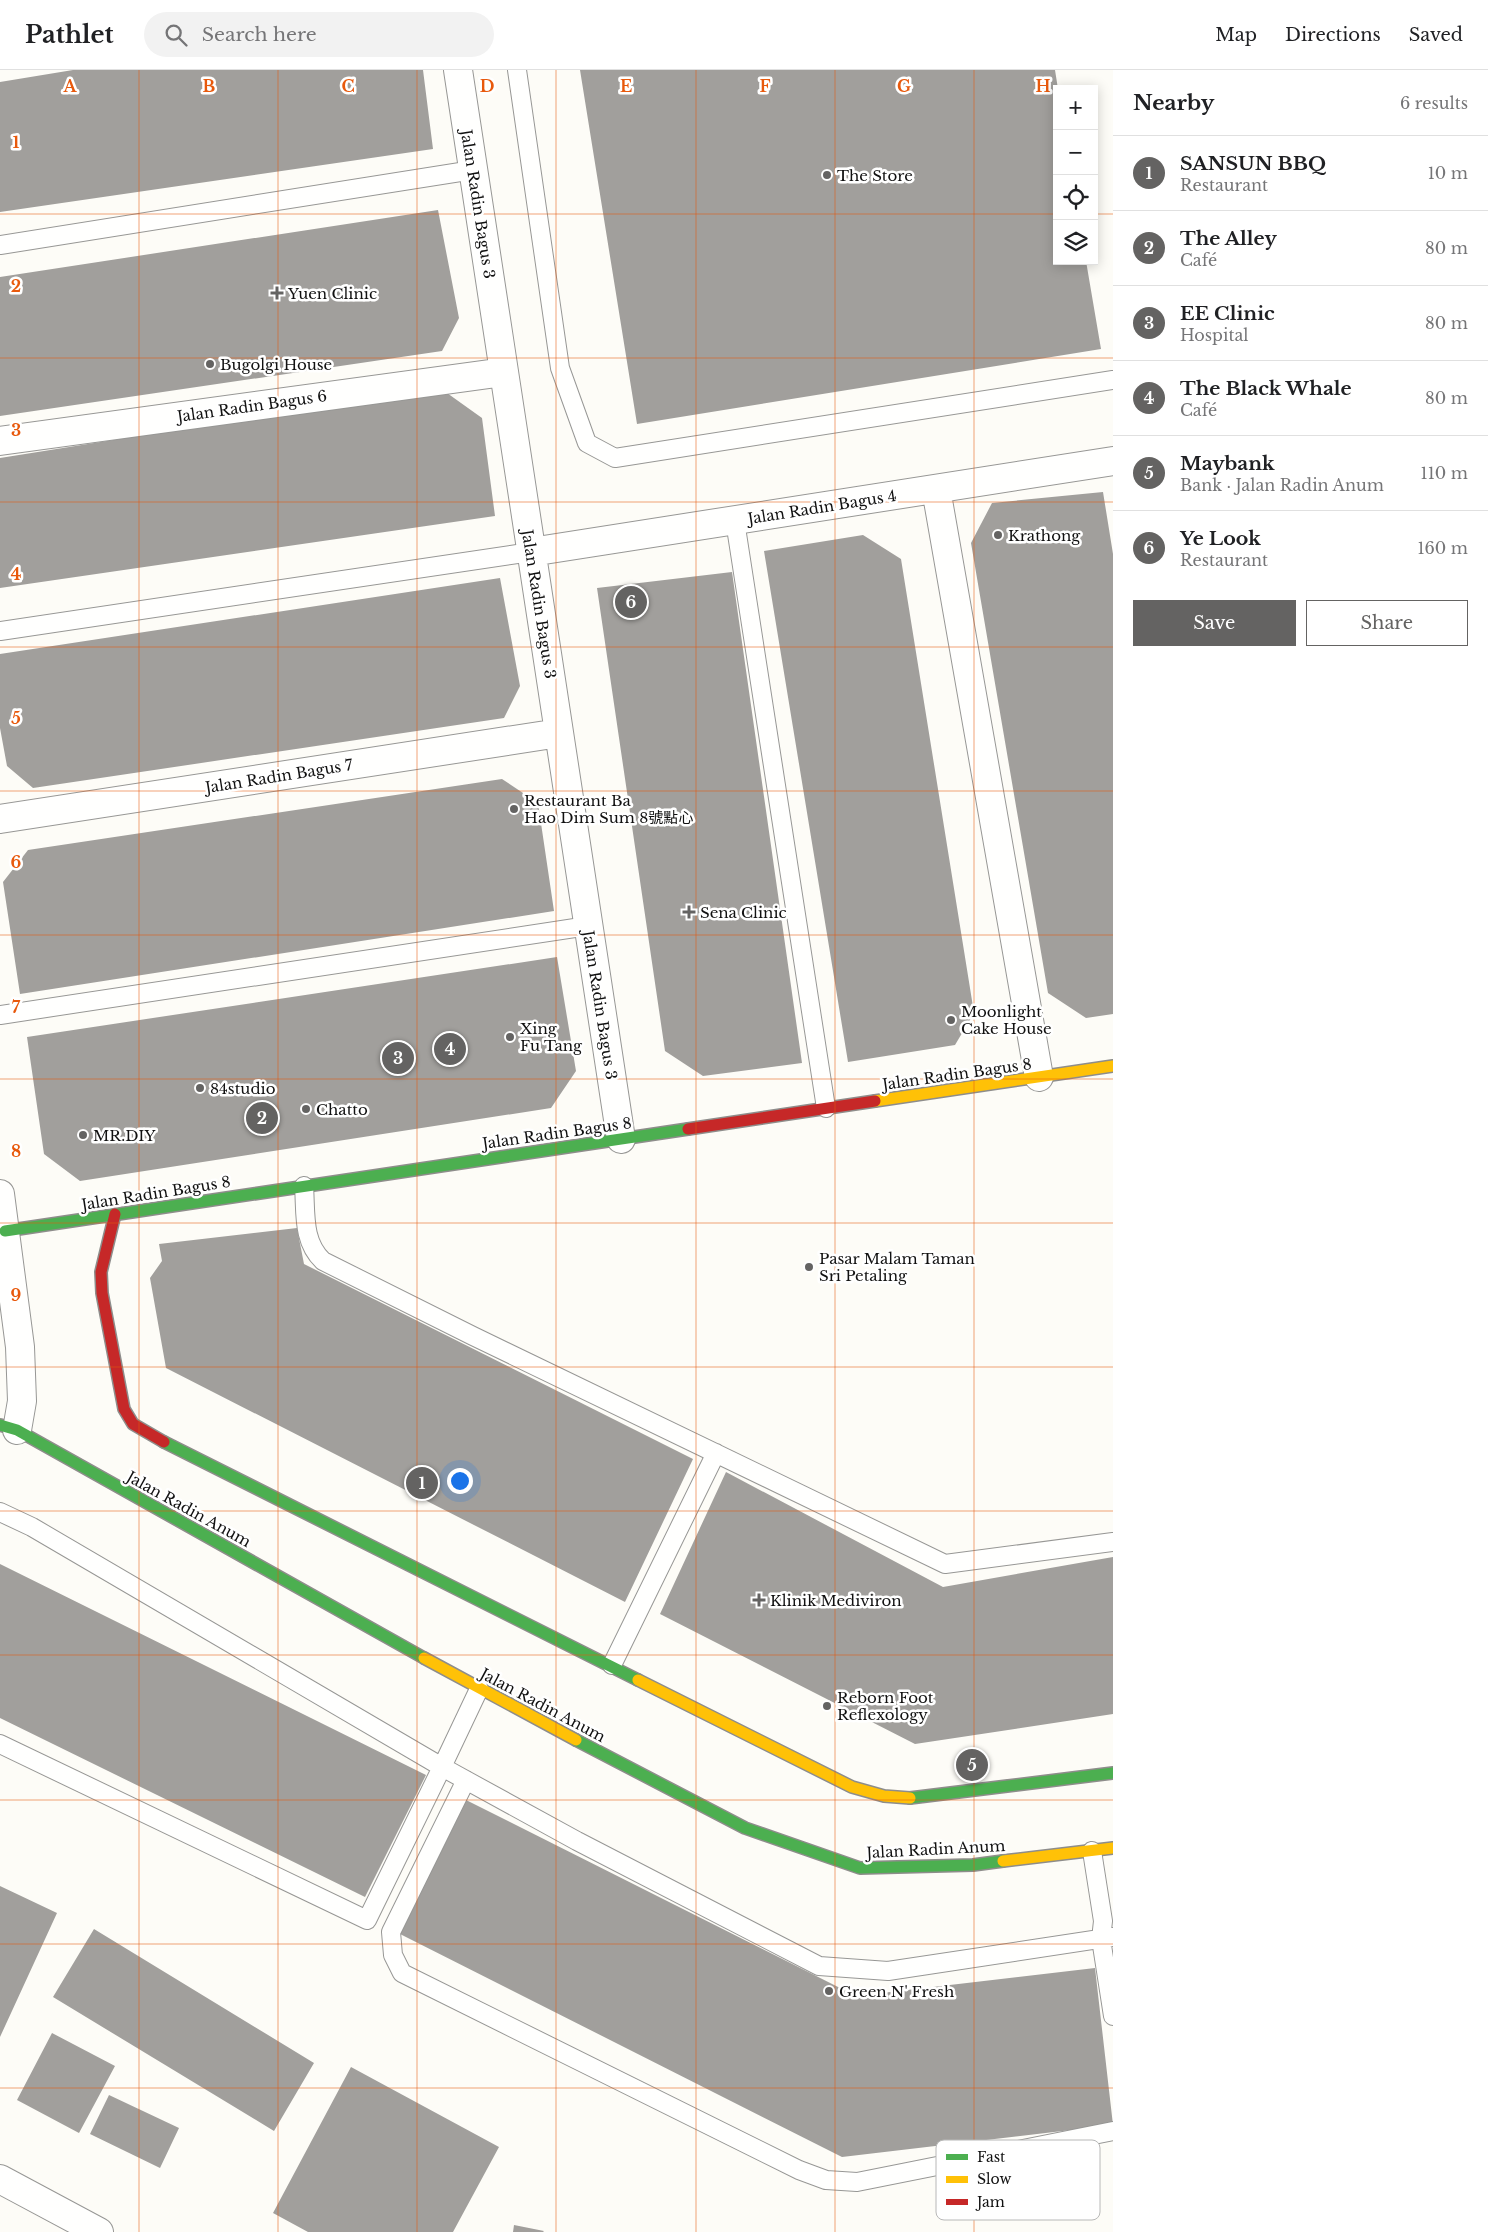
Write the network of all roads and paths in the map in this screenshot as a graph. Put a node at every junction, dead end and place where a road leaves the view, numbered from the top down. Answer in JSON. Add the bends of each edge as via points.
{"nodes":[{"id":1,"x":458,"y":70,"type":"edge"},
{"id":2,"x":518,"y":70,"type":"edge"},
{"id":3,"x":473,"y":170,"type":"junction"},
{"id":4,"x":0,"y":245,"type":"edge"},
{"id":5,"x":504,"y":372,"type":"junction"},
{"id":6,"x":1113,"y":380,"type":"edge"},
{"id":7,"x":0,"y":441,"type":"edge"},
{"id":8,"x":1113,"y":461,"type":"edge"},
{"id":9,"x":936,"y":489,"type":"junction"},
{"id":10,"x":735,"y":521,"type":"junction"},
{"id":11,"x":531,"y":552,"type":"junction"},
{"id":12,"x":0,"y":631,"type":"edge"},
{"id":13,"x":559,"y":733,"type":"junction"},
{"id":14,"x":0,"y":819,"type":"edge"},
{"id":15,"x":588,"y":926,"type":"junction"},
{"id":16,"x":0,"y":1015,"type":"edge"},
{"id":17,"x":1113,"y":1066,"type":"edge"},
{"id":18,"x":1039,"y":1077,"type":"junction"},
{"id":19,"x":826,"y":1108,"type":"junction"},
{"id":20,"x":621,"y":1139,"type":"junction"},
{"id":21,"x":304,"y":1186,"type":"junction"},
{"id":22,"x":0,"y":1194,"type":"edge"},
{"id":23,"x":115,"y":1214,"type":"junction"},
{"id":24,"x":5,"y":1231,"type":"junction"},
{"id":25,"x":8,"y":1427,"type":"edge"},
{"id":26,"x":716,"y":1453,"type":"junction"},
{"id":27,"x":0,"y":1512,"type":"edge"},
{"id":28,"x":1113,"y":1542,"type":"edge"},
{"id":29,"x":612,"y":1665,"type":"junction"},
{"id":30,"x":479,"y":1689,"type":"junction"},
{"id":31,"x":0,"y":1744,"type":"edge"},
{"id":32,"x":442,"y":1767,"type":"junction"},
{"id":33,"x":1113,"y":1773,"type":"edge"},
{"id":34,"x":466,"y":1780,"type":"junction"},
{"id":35,"x":1113,"y":1848,"type":"edge"},
{"id":36,"x":1092,"y":1851,"type":"junction"},
{"id":37,"x":1109,"y":1937,"type":"edge"},
{"id":38,"x":1113,"y":2016,"type":"edge"},
{"id":39,"x":1113,"y":2130,"type":"edge"},
{"id":40,"x":1064,"y":2140,"type":"edge"},
{"id":41,"x":936,"y":2166,"type":"edge"},
{"id":42,"x":0,"y":2179,"type":"edge"},
{"id":43,"x":99,"y":2232,"type":"edge"}],
"edges":[{"from":1,"to":3,"type":"street","name":"Jalan Radin Bagus 3"},
{"from":2,"to":6,"type":"lane","via":[[560,368],[587,443],[615,458]]},
{"from":3,"to":4,"type":"lane"},
{"from":3,"to":5,"type":"street","name":"Jalan Radin Bagus 3"},
{"from":5,"to":7,"type":"street","name":"Jalan Radin Bagus 6"},
{"from":5,"to":11,"type":"street","name":"Jalan Radin Bagus 3"},
{"from":8,"to":9,"type":"street","name":"Jalan Radin Bagus 4"},
{"from":9,"to":10,"type":"street","name":"Jalan Radin Bagus 4"},
{"from":9,"to":18,"type":"street"},
{"from":10,"to":11,"type":"street","name":"Jalan Radin Bagus 4"},
{"from":10,"to":19,"type":"lane"},
{"from":11,"to":12,"type":"lane"},
{"from":11,"to":13,"type":"street","name":"Jalan Radin Bagus 3"},
{"from":13,"to":14,"type":"street","name":"Jalan Radin Bagus 7"},
{"from":13,"to":15,"type":"street","name":"Jalan Radin Bagus 3"},
{"from":15,"to":16,"type":"lane"},
{"from":15,"to":20,"type":"street","name":"Jalan Radin Bagus 3"},
{"from":17,"to":18,"type":"street","name":"Jalan Radin Bagus 8"},
{"from":18,"to":19,"type":"street","name":"Jalan Radin Bagus 8"},
{"from":19,"to":20,"type":"street","name":"Jalan Radin Bagus 8"},
{"from":20,"to":21,"type":"street","name":"Jalan Radin Bagus 8"},
{"from":21,"to":23,"type":"street","name":"Jalan Radin Bagus 8"},
{"from":21,"to":26,"type":"lane","via":[[307,1236],[313,1251],[323,1261]]},
{"from":22,"to":24,"type":"street"},
{"from":23,"to":24,"type":"street","name":"Jalan Radin Bagus 8"},
{"from":23,"to":29,"type":"street","via":[[101,1272],[102,1293],[124,1409],[133,1424],[149,1436]]},
{"from":24,"to":25,"type":"street","via":[[20,1347],[22,1401]]},
{"from":25,"to":30,"type":"street","name":"Jalan Radin Anum"},
{"from":26,"to":28,"type":"lane","via":[[945,1564]]},
{"from":26,"to":29,"type":"lane"},
{"from":27,"to":32,"type":"lane","via":[[32,1527]]},
{"from":29,"to":33,"type":"street","via":[[852,1787],[884,1796],[918,1798]]},
{"from":30,"to":32,"type":"lane"},
{"from":30,"to":36,"type":"street","name":"Jalan Radin Anum","via":[[745,1828],[860,1868],[973,1865]]},
{"from":31,"to":32,"type":"lane","via":[[367,1920]]},
{"from":32,"to":34,"type":"lane"},
{"from":34,"to":37,"type":"lane","via":[[819,1966],[888,1971]]},
{"from":34,"to":41,"type":"lane","via":[[391,1932],[393,1956],[402,1973],[799,2170],[826,2180],[856,2182]]},
{"from":35,"to":36,"type":"street","name":"Jalan Radin Anum"},
{"from":36,"to":37,"type":"lane","via":[[1103,1920]]},
{"from":37,"to":38,"type":"lane"},
{"from":39,"to":40,"type":"lane"},
{"from":42,"to":43,"type":"street"}]}
